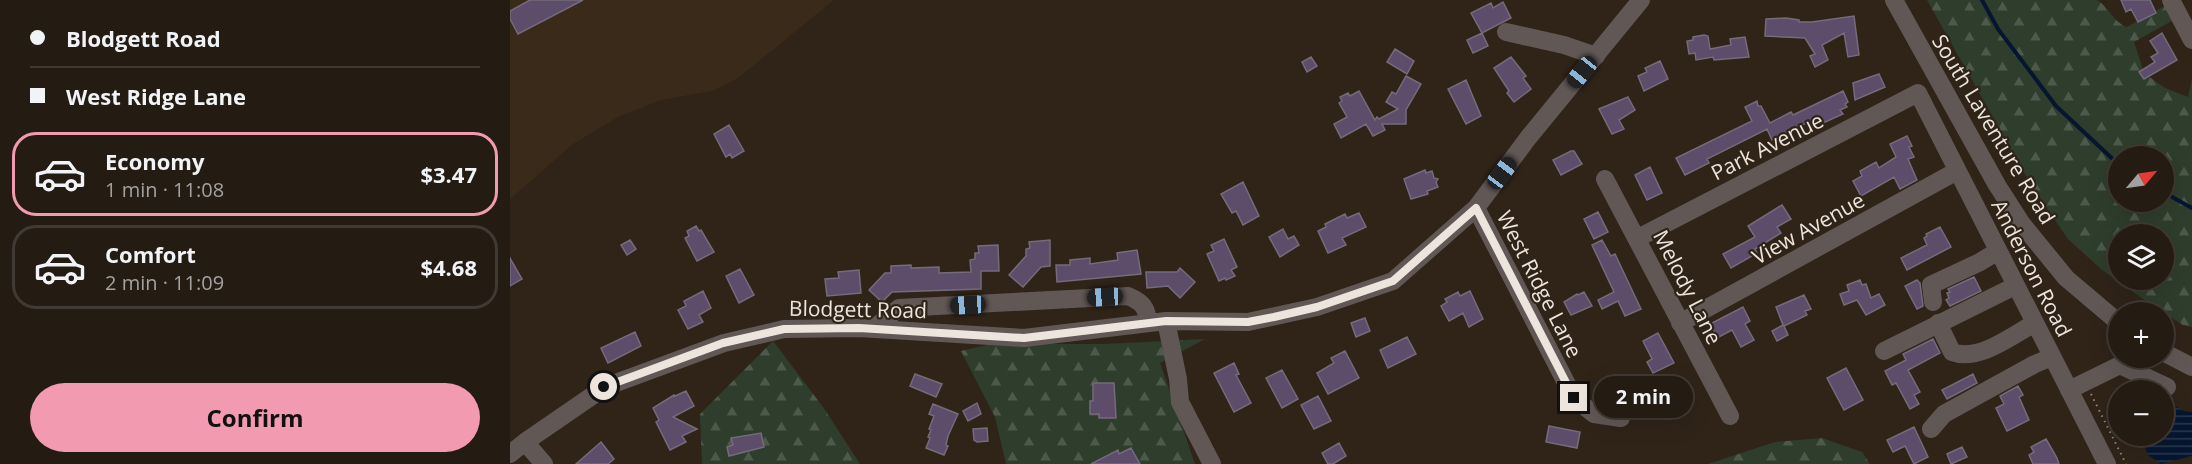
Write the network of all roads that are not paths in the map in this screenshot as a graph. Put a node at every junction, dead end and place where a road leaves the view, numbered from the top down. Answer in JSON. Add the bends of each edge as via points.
{"nodes":[{"id":1,"x":1641,"y":0,"type":"edge"},
{"id":2,"x":1894,"y":0,"type":"edge"},
{"id":3,"x":2171,"y":0,"type":"edge"},
{"id":4,"x":1506,"y":32,"type":"dead end"},
{"id":5,"x":2192,"y":40,"type":"edge"},
{"id":6,"x":1596,"y":56,"type":"junction"},
{"id":7,"x":1917,"y":93,"type":"joint"},
{"id":8,"x":1957,"y":171,"type":"junction"},
{"id":9,"x":1605,"y":179,"type":"dead end"},
{"id":10,"x":1476,"y":208,"type":"junction"},
{"id":11,"x":1638,"y":238,"type":"junction"},
{"id":12,"x":1998,"y":251,"type":"junction"},
{"id":13,"x":2015,"y":286,"type":"junction"},
{"id":14,"x":1933,"y":302,"type":"dead end"},
{"id":15,"x":2108,"y":314,"type":"edge"},
{"id":16,"x":1157,"y":322,"type":"junction"},
{"id":17,"x":1680,"y":323,"type":"junction"},
{"id":18,"x":1938,"y":323,"type":"junction"},
{"id":19,"x":2035,"y":323,"type":"junction"},
{"id":20,"x":873,"y":329,"type":"junction"},
{"id":21,"x":1884,"y":351,"type":"dead end"},
{"id":22,"x":2052,"y":357,"type":"junction"},
{"id":23,"x":2174,"y":358,"type":"edge"},
{"id":24,"x":2192,"y":367,"type":"edge"},
{"id":25,"x":2152,"y":380,"type":"edge"},
{"id":26,"x":2077,"y":386,"type":"junction"},
{"id":27,"x":1730,"y":416,"type":"dead end"},
{"id":28,"x":1621,"y":418,"type":"dead end"},
{"id":29,"x":1931,"y":429,"type":"dead end"},
{"id":30,"x":525,"y":442,"type":"junction"},
{"id":31,"x":510,"y":454,"type":"edge"},
{"id":32,"x":544,"y":464,"type":"edge"},
{"id":33,"x":1212,"y":464,"type":"edge"},
{"id":34,"x":2107,"y":464,"type":"edge"}],
"edges":[{"from":1,"to":6,"type":"street","name":"Blodgett Road"},
{"from":2,"to":15,"type":"street","name":"South Laventure Road","via":[[2022,224],[2066,278]]},
{"from":3,"to":5,"type":"street"},
{"from":4,"to":6,"type":"street"},
{"from":6,"to":10,"type":"street","name":"Blodgett Road"},
{"from":7,"to":8,"type":"street","name":"Anderson Road"},
{"from":7,"to":11,"type":"street","name":"Park Avenue"},
{"from":8,"to":12,"type":"street","name":"Anderson Road"},
{"from":8,"to":17,"type":"street","name":"View Avenue"},
{"from":9,"to":11,"type":"street","name":"Melody Lane"},
{"from":10,"to":16,"type":"street","name":"Blodgett Road","via":[[1393,281],[1317,307],[1248,322]]},
{"from":10,"to":28,"type":"street","name":"West Ridge Lane","via":[[1574,398],[1594,414]]},
{"from":11,"to":17,"type":"street","name":"Melody Lane"},
{"from":12,"to":13,"type":"street","name":"Anderson Road"},
{"from":12,"to":14,"type":"street","via":[[1931,285]]},
{"from":13,"to":18,"type":"street"},
{"from":13,"to":19,"type":"street","name":"Anderson Road"},
{"from":16,"to":20,"type":"street","name":"Blodgett Road","via":[[1024,338]]},
{"from":16,"to":20,"type":"street","via":[[1141,301],[1128,296],[899,308]]},
{"from":16,"to":33,"type":"street","via":[[1178,379],[1180,402]]},
{"from":17,"to":27,"type":"street","name":"Melody Lane"},
{"from":18,"to":19,"type":"street","via":[[1952,352],[1967,356]]},
{"from":18,"to":21,"type":"street"},
{"from":19,"to":22,"type":"street","name":"Anderson Road"},
{"from":20,"to":30,"type":"street","name":"Blodgett Road","via":[[784,329],[723,343],[604,387]]},
{"from":22,"to":26,"type":"street","name":"Anderson Road"},
{"from":22,"to":29,"type":"street","via":[[1944,414]]},
{"from":23,"to":24,"type":"street"},
{"from":25,"to":26,"type":"street","via":[[2120,365]]},
{"from":26,"to":34,"type":"street","name":"Anderson Road"},
{"from":30,"to":31,"type":"street","name":"Blodgett Road"},
{"from":30,"to":32,"type":"street"}]}
